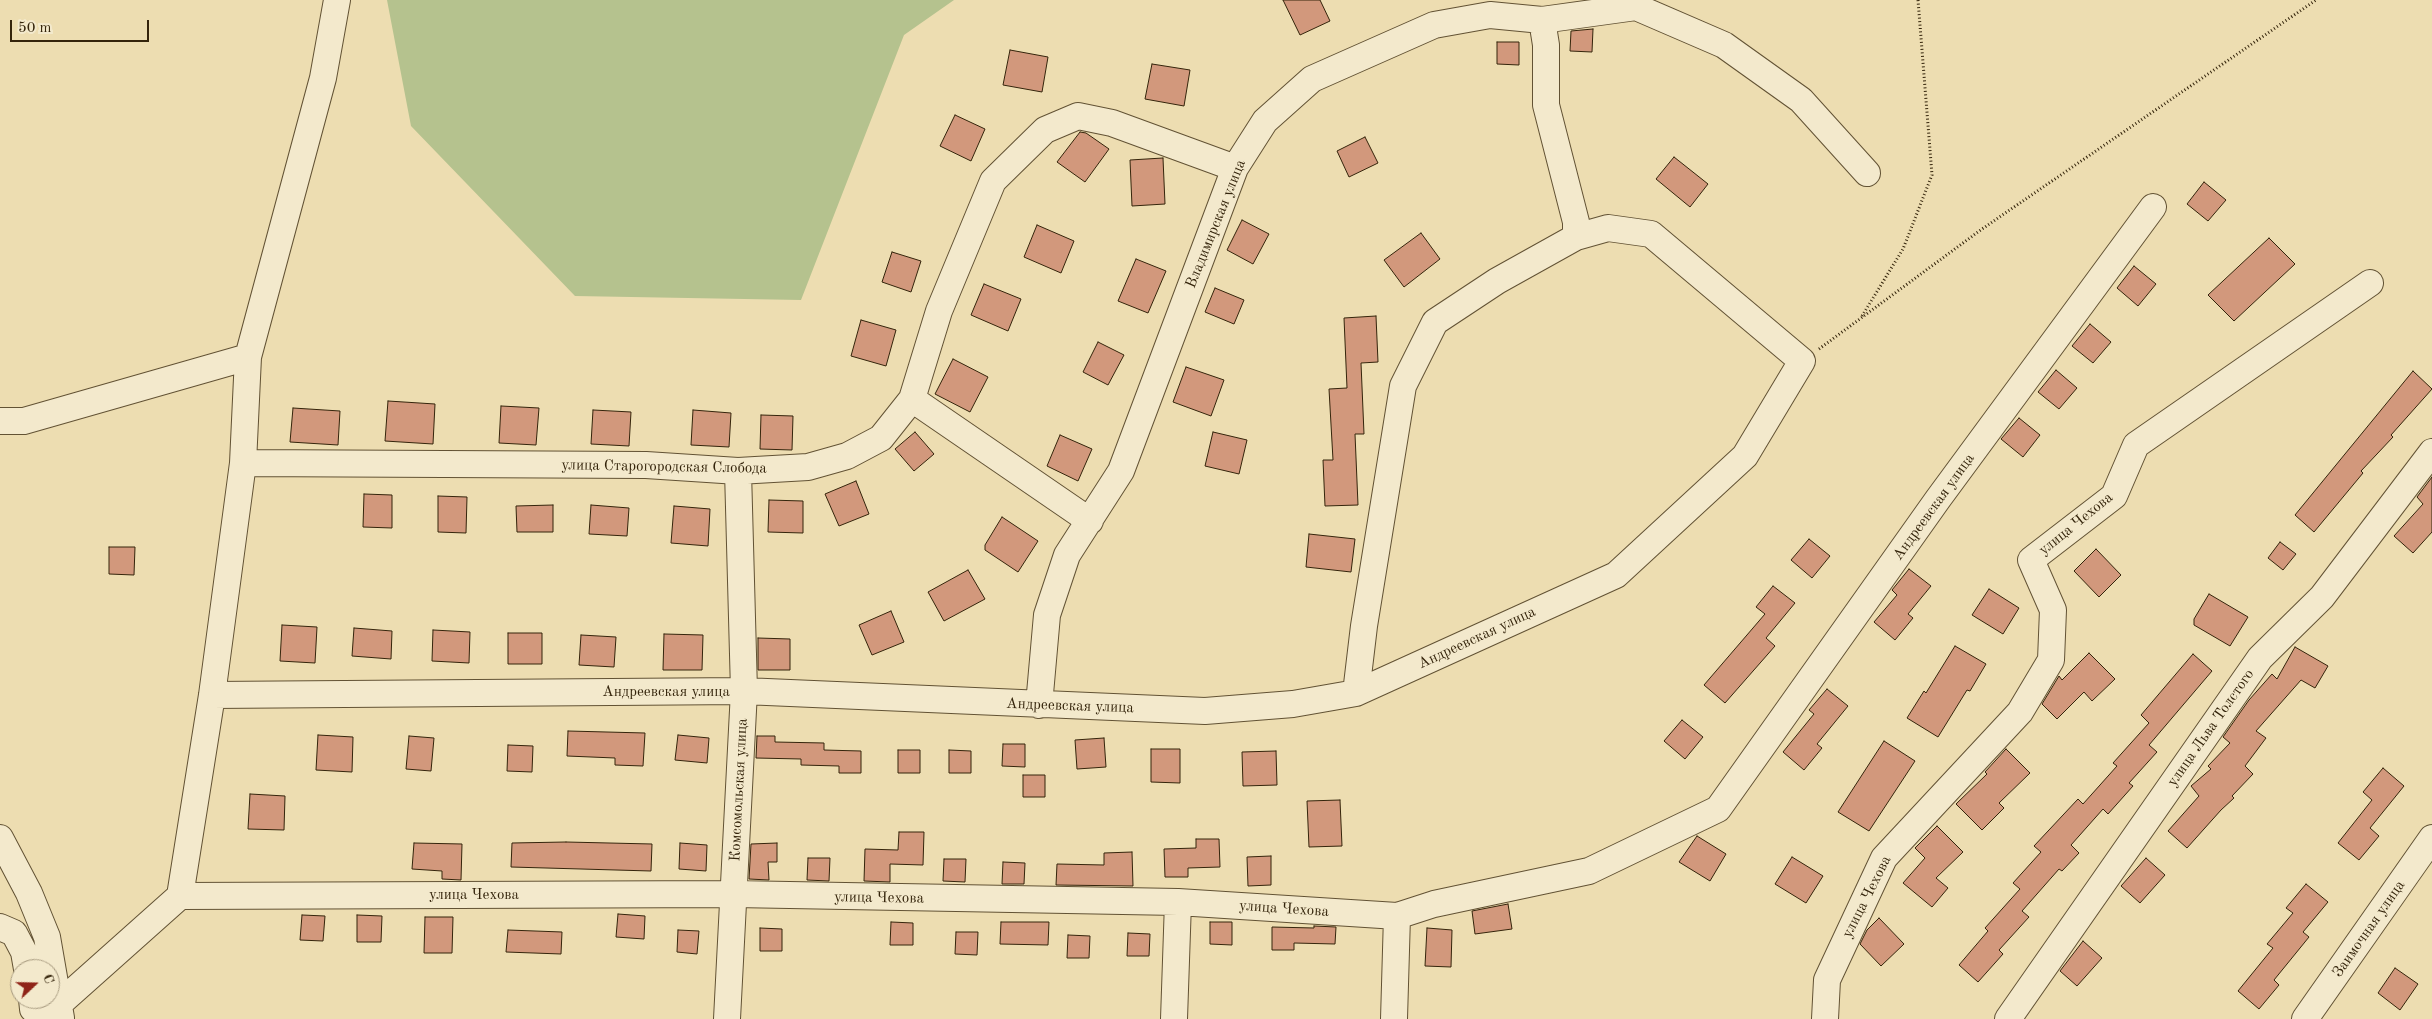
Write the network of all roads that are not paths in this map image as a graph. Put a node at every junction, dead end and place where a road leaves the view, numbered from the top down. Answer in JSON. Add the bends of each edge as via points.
{"nodes":[{"id":1,"x":337,"y":0,"type":"edge"},
{"id":2,"x":1542,"y":20,"type":"junction"},
{"id":3,"x":1235,"y":168,"type":"junction"},
{"id":4,"x":1866,"y":173,"type":"dead end"},
{"id":5,"x":2153,"y":207,"type":"dead end"},
{"id":6,"x":1576,"y":237,"type":"junction"},
{"id":7,"x":2370,"y":284,"type":"dead end"},
{"id":8,"x":248,"y":358,"type":"junction"},
{"id":9,"x":912,"y":399,"type":"junction"},
{"id":10,"x":0,"y":422,"type":"edge"},
{"id":11,"x":2432,"y":452,"type":"edge"},
{"id":12,"x":243,"y":463,"type":"junction"},
{"id":13,"x":738,"y":471,"type":"junction"},
{"id":14,"x":1090,"y":521,"type":"junction"},
{"id":15,"x":744,"y":691,"type":"junction"},
{"id":16,"x":1356,"y":693,"type":"junction"},
{"id":17,"x":212,"y":695,"type":"junction"},
{"id":18,"x":1039,"y":705,"type":"junction"},
{"id":19,"x":1718,"y":810,"type":"joint"},
{"id":20,"x":0,"y":838,"type":"edge"},
{"id":21,"x":2432,"y":838,"type":"edge"},
{"id":22,"x":734,"y":894,"type":"junction"},
{"id":23,"x":180,"y":896,"type":"junction"},
{"id":24,"x":1178,"y":902,"type":"junction"},
{"id":25,"x":1397,"y":916,"type":"junction"},
{"id":26,"x":0,"y":927,"type":"edge"},
{"id":27,"x":25,"y":959,"type":"edge"},
{"id":28,"x":34,"y":1009,"type":"edge"},
{"id":29,"x":59,"y":1014,"type":"edge"},
{"id":30,"x":727,"y":1019,"type":"edge"},
{"id":31,"x":1174,"y":1019,"type":"edge"},
{"id":32,"x":1394,"y":1019,"type":"edge"},
{"id":33,"x":1826,"y":1019,"type":"edge"},
{"id":34,"x":2008,"y":1019,"type":"edge"},
{"id":35,"x":2305,"y":1019,"type":"edge"}],
"edges":[{"from":1,"to":8,"type":"street","via":[[323,78]]},
{"from":2,"to":3,"type":"street","name":"Владимирская улица","via":[[1490,15],[1434,25],[1312,79],[1265,121]]},
{"from":2,"to":4,"type":"street","name":"Владимирская улица","via":[[1636,7],[1724,45],[1801,100]]},
{"from":2,"to":6,"type":"street","via":[[1546,45],[1546,105],[1576,222]]},
{"from":3,"to":9,"type":"street","name":"улица Старогородская Слобода","via":[[1112,123],[1078,116],[1045,130],[993,181],[939,310]]},
{"from":3,"to":14,"type":"street","name":"Владимирская улица","via":[[1121,471]]},
{"from":5,"to":19,"type":"street","name":"Андреевская улица","via":[[1938,499]]},
{"from":6,"to":16,"type":"street","via":[[1497,281],[1435,322],[1403,386]]},
{"from":6,"to":16,"type":"street","name":"Андреевская улица","via":[[1608,228],[1651,234],[1802,361],[1745,456],[1616,575]]},
{"from":7,"to":33,"type":"street","name":"улица Чехова","via":[[2136,445],[2114,496],[2031,560],[2053,610],[2050,660],[2020,712],[1884,858],[1827,980]]},
{"from":8,"to":10,"type":"street","via":[[24,421]]},
{"from":8,"to":12,"type":"street"},
{"from":9,"to":13,"type":"street","name":"улица Старогородская Слобода","via":[[880,438],[847,456],[808,467]]},
{"from":9,"to":14,"type":"street"},
{"from":11,"to":34,"type":"street","name":"улица Льва Толстого","via":[[2322,597],[2260,658]]},
{"from":12,"to":13,"type":"street","name":"улица Старогородская Слобода","via":[[646,465]]},
{"from":12,"to":17,"type":"street"},
{"from":13,"to":15,"type":"street","name":"Комсомольская улица"},
{"from":14,"to":18,"type":"street","name":"Владимирская улица","via":[[1067,555],[1047,615]]},
{"from":15,"to":17,"type":"street","name":"Андреевская улица"},
{"from":15,"to":18,"type":"street","name":"Андреевская улица"},
{"from":15,"to":22,"type":"street","name":"Комсомольская улица"},
{"from":16,"to":18,"type":"street","name":"Андреевская улица","via":[[1293,704],[1205,711]]},
{"from":17,"to":23,"type":"street"},
{"from":19,"to":25,"type":"street","name":"улица Чехова","via":[[1589,871],[1434,904]]},
{"from":20,"to":29,"type":"street","via":[[29,893],[47,937]]},
{"from":21,"to":35,"type":"street","name":"Заимочная улица"},
{"from":22,"to":23,"type":"street","name":"улица Чехова"},
{"from":22,"to":24,"type":"street","name":"улица Чехова"},
{"from":22,"to":30,"type":"street","name":"Комсомольская улица"},
{"from":23,"to":29,"type":"street"},
{"from":24,"to":25,"type":"street","name":"улица Чехова"},
{"from":24,"to":31,"type":"street"},
{"from":25,"to":32,"type":"street"},
{"from":26,"to":27,"type":"street","via":[[14,933]]},
{"from":28,"to":29,"type":"street"}]}
